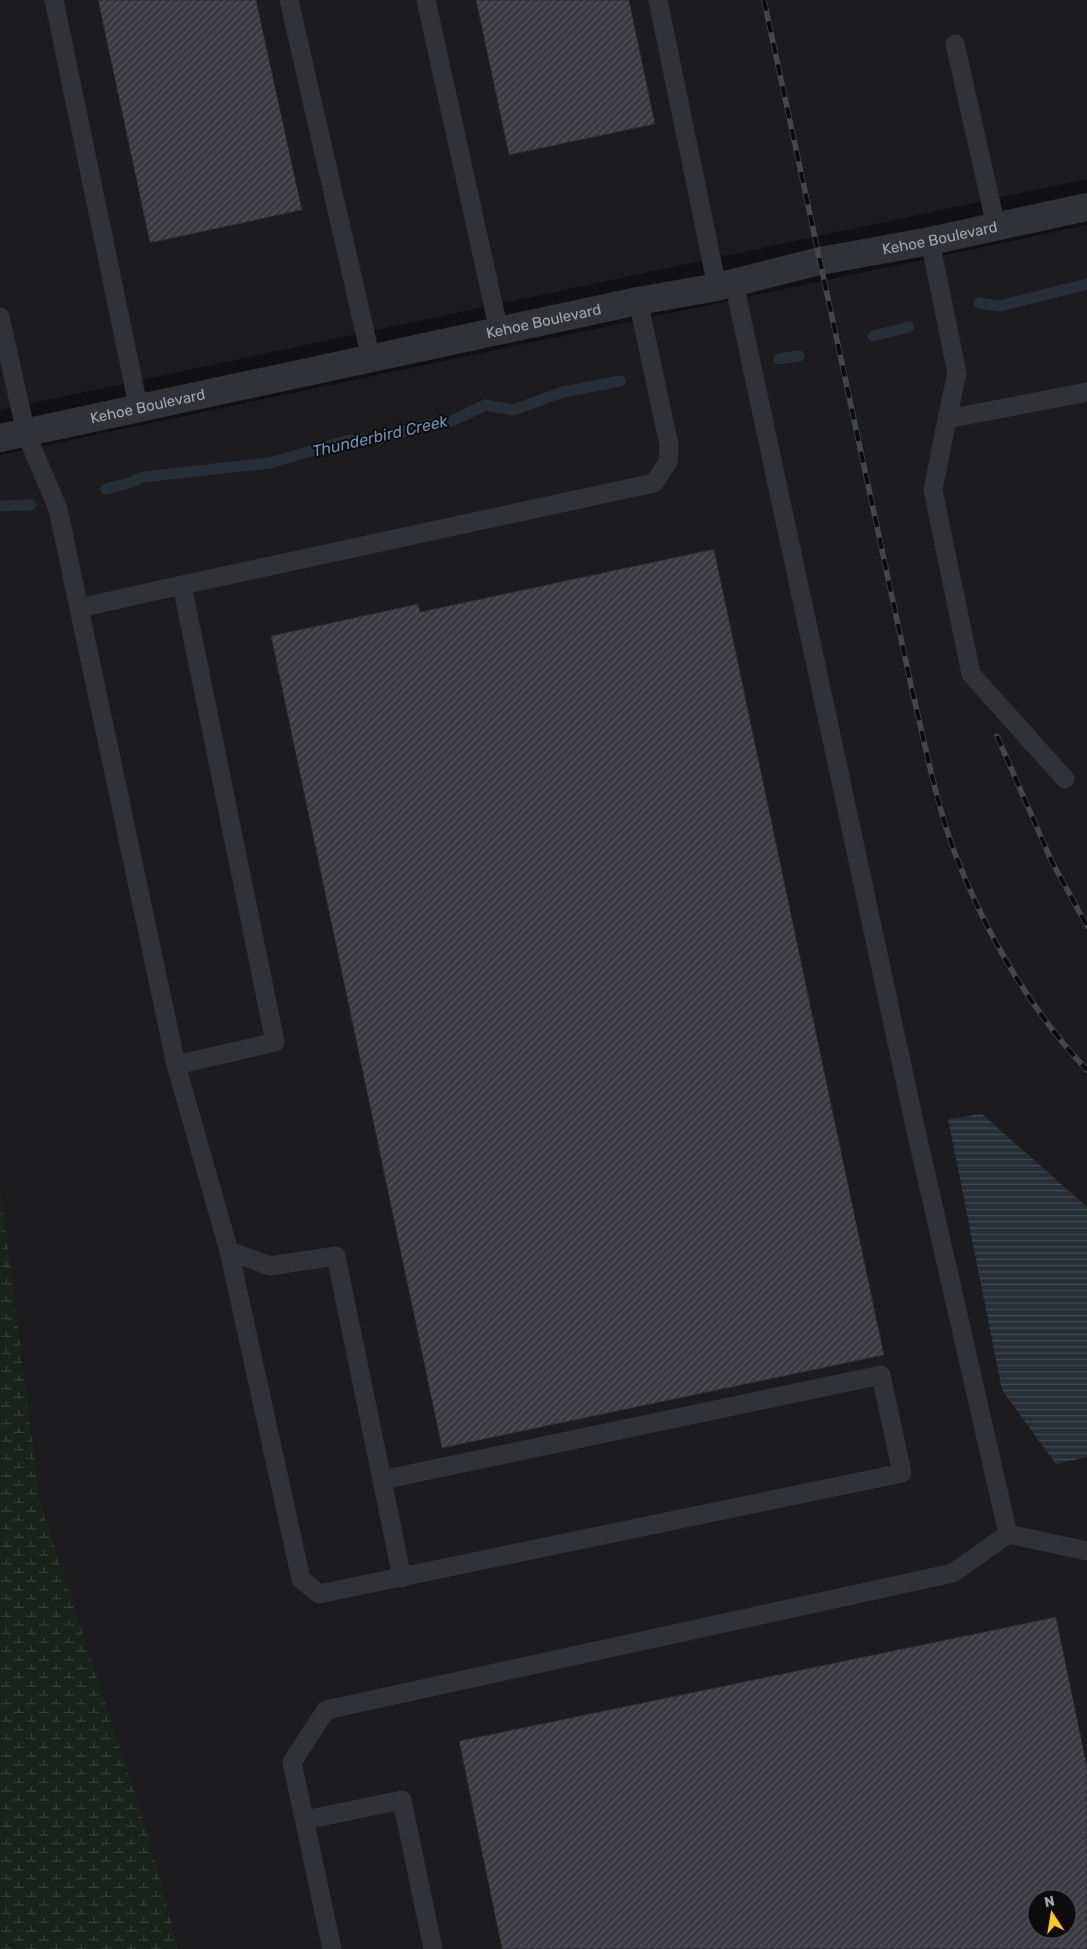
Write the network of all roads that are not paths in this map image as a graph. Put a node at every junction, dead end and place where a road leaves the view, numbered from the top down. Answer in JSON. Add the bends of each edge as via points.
{"nodes":[{"id":1,"x":54,"y":0,"type":"edge"},
{"id":2,"x":289,"y":0,"type":"edge"},
{"id":3,"x":426,"y":0,"type":"edge"},
{"id":4,"x":658,"y":0,"type":"edge"},
{"id":5,"x":955,"y":44,"type":"dead end"},
{"id":6,"x":1087,"y":207,"type":"edge"},
{"id":7,"x":996,"y":226,"type":"junction"},
{"id":8,"x":930,"y":241,"type":"junction"},
{"id":9,"x":726,"y":285,"type":"junction"},
{"id":10,"x":638,"y":301,"type":"junction"},
{"id":11,"x":0,"y":317,"type":"edge"},
{"id":12,"x":499,"y":331,"type":"junction"},
{"id":13,"x":371,"y":358,"type":"junction"},
{"id":14,"x":1087,"y":392,"type":"edge"},
{"id":15,"x":139,"y":410,"type":"junction"},
{"id":16,"x":947,"y":419,"type":"junction"},
{"id":17,"x":26,"y":433,"type":"junction"},
{"id":18,"x":0,"y":438,"type":"edge"},
{"id":19,"x":182,"y":585,"type":"junction"},
{"id":20,"x":79,"y":608,"type":"junction"},
{"id":21,"x":1065,"y":779,"type":"dead end"},
{"id":22,"x":176,"y":1064,"type":"junction"},
{"id":23,"x":228,"y":1251,"type":"junction"},
{"id":24,"x":382,"y":1480,"type":"junction"},
{"id":25,"x":1008,"y":1534,"type":"junction"},
{"id":26,"x":1087,"y":1551,"type":"edge"},
{"id":27,"x":402,"y":1578,"type":"junction"},
{"id":28,"x":305,"y":1820,"type":"junction"},
{"id":29,"x":332,"y":1949,"type":"edge"},
{"id":30,"x":433,"y":1949,"type":"edge"}],
"edges":[{"from":1,"to":15,"type":"lane"},
{"from":2,"to":13,"type":"lane"},
{"from":3,"to":12,"type":"lane"},
{"from":4,"to":9,"type":"lane"},
{"from":5,"to":7,"type":"lane"},
{"from":6,"to":7,"type":"street","name":"Kehoe Boulevard"},
{"from":7,"to":8,"type":"street","name":"Kehoe Boulevard"},
{"from":8,"to":9,"type":"street","name":"Kehoe Boulevard","via":[[820,261]]},
{"from":8,"to":16,"type":"lane","via":[[957,373]]},
{"from":9,"to":10,"type":"street","name":"Kehoe Boulevard"},
{"from":9,"to":25,"type":"lane"},
{"from":10,"to":12,"type":"street","name":"Kehoe Boulevard"},
{"from":10,"to":19,"type":"lane","via":[[669,445],[668,462],[654,483]]},
{"from":11,"to":17,"type":"lane"},
{"from":12,"to":13,"type":"street","name":"Kehoe Boulevard"},
{"from":13,"to":15,"type":"street","name":"Kehoe Boulevard"},
{"from":14,"to":16,"type":"lane"},
{"from":15,"to":17,"type":"street","name":"Kehoe Boulevard"},
{"from":16,"to":21,"type":"lane","via":[[933,490],[971,674]]},
{"from":17,"to":18,"type":"street","name":"Kehoe Boulevard"},
{"from":17,"to":20,"type":"lane","via":[[58,509]]},
{"from":19,"to":20,"type":"lane"},
{"from":19,"to":22,"type":"lane","via":[[275,1042]]},
{"from":20,"to":22,"type":"lane"},
{"from":22,"to":23,"type":"lane"},
{"from":23,"to":24,"type":"lane","via":[[270,1266],[336,1256]]},
{"from":23,"to":27,"type":"lane","via":[[300,1579],[319,1594]]},
{"from":24,"to":27,"type":"lane"},
{"from":24,"to":27,"type":"lane","via":[[881,1375],[902,1473]]},
{"from":25,"to":26,"type":"lane"},
{"from":25,"to":28,"type":"lane","via":[[953,1573],[326,1710],[292,1762]]},
{"from":28,"to":29,"type":"lane"},
{"from":28,"to":30,"type":"lane","via":[[402,1800]]}]}
